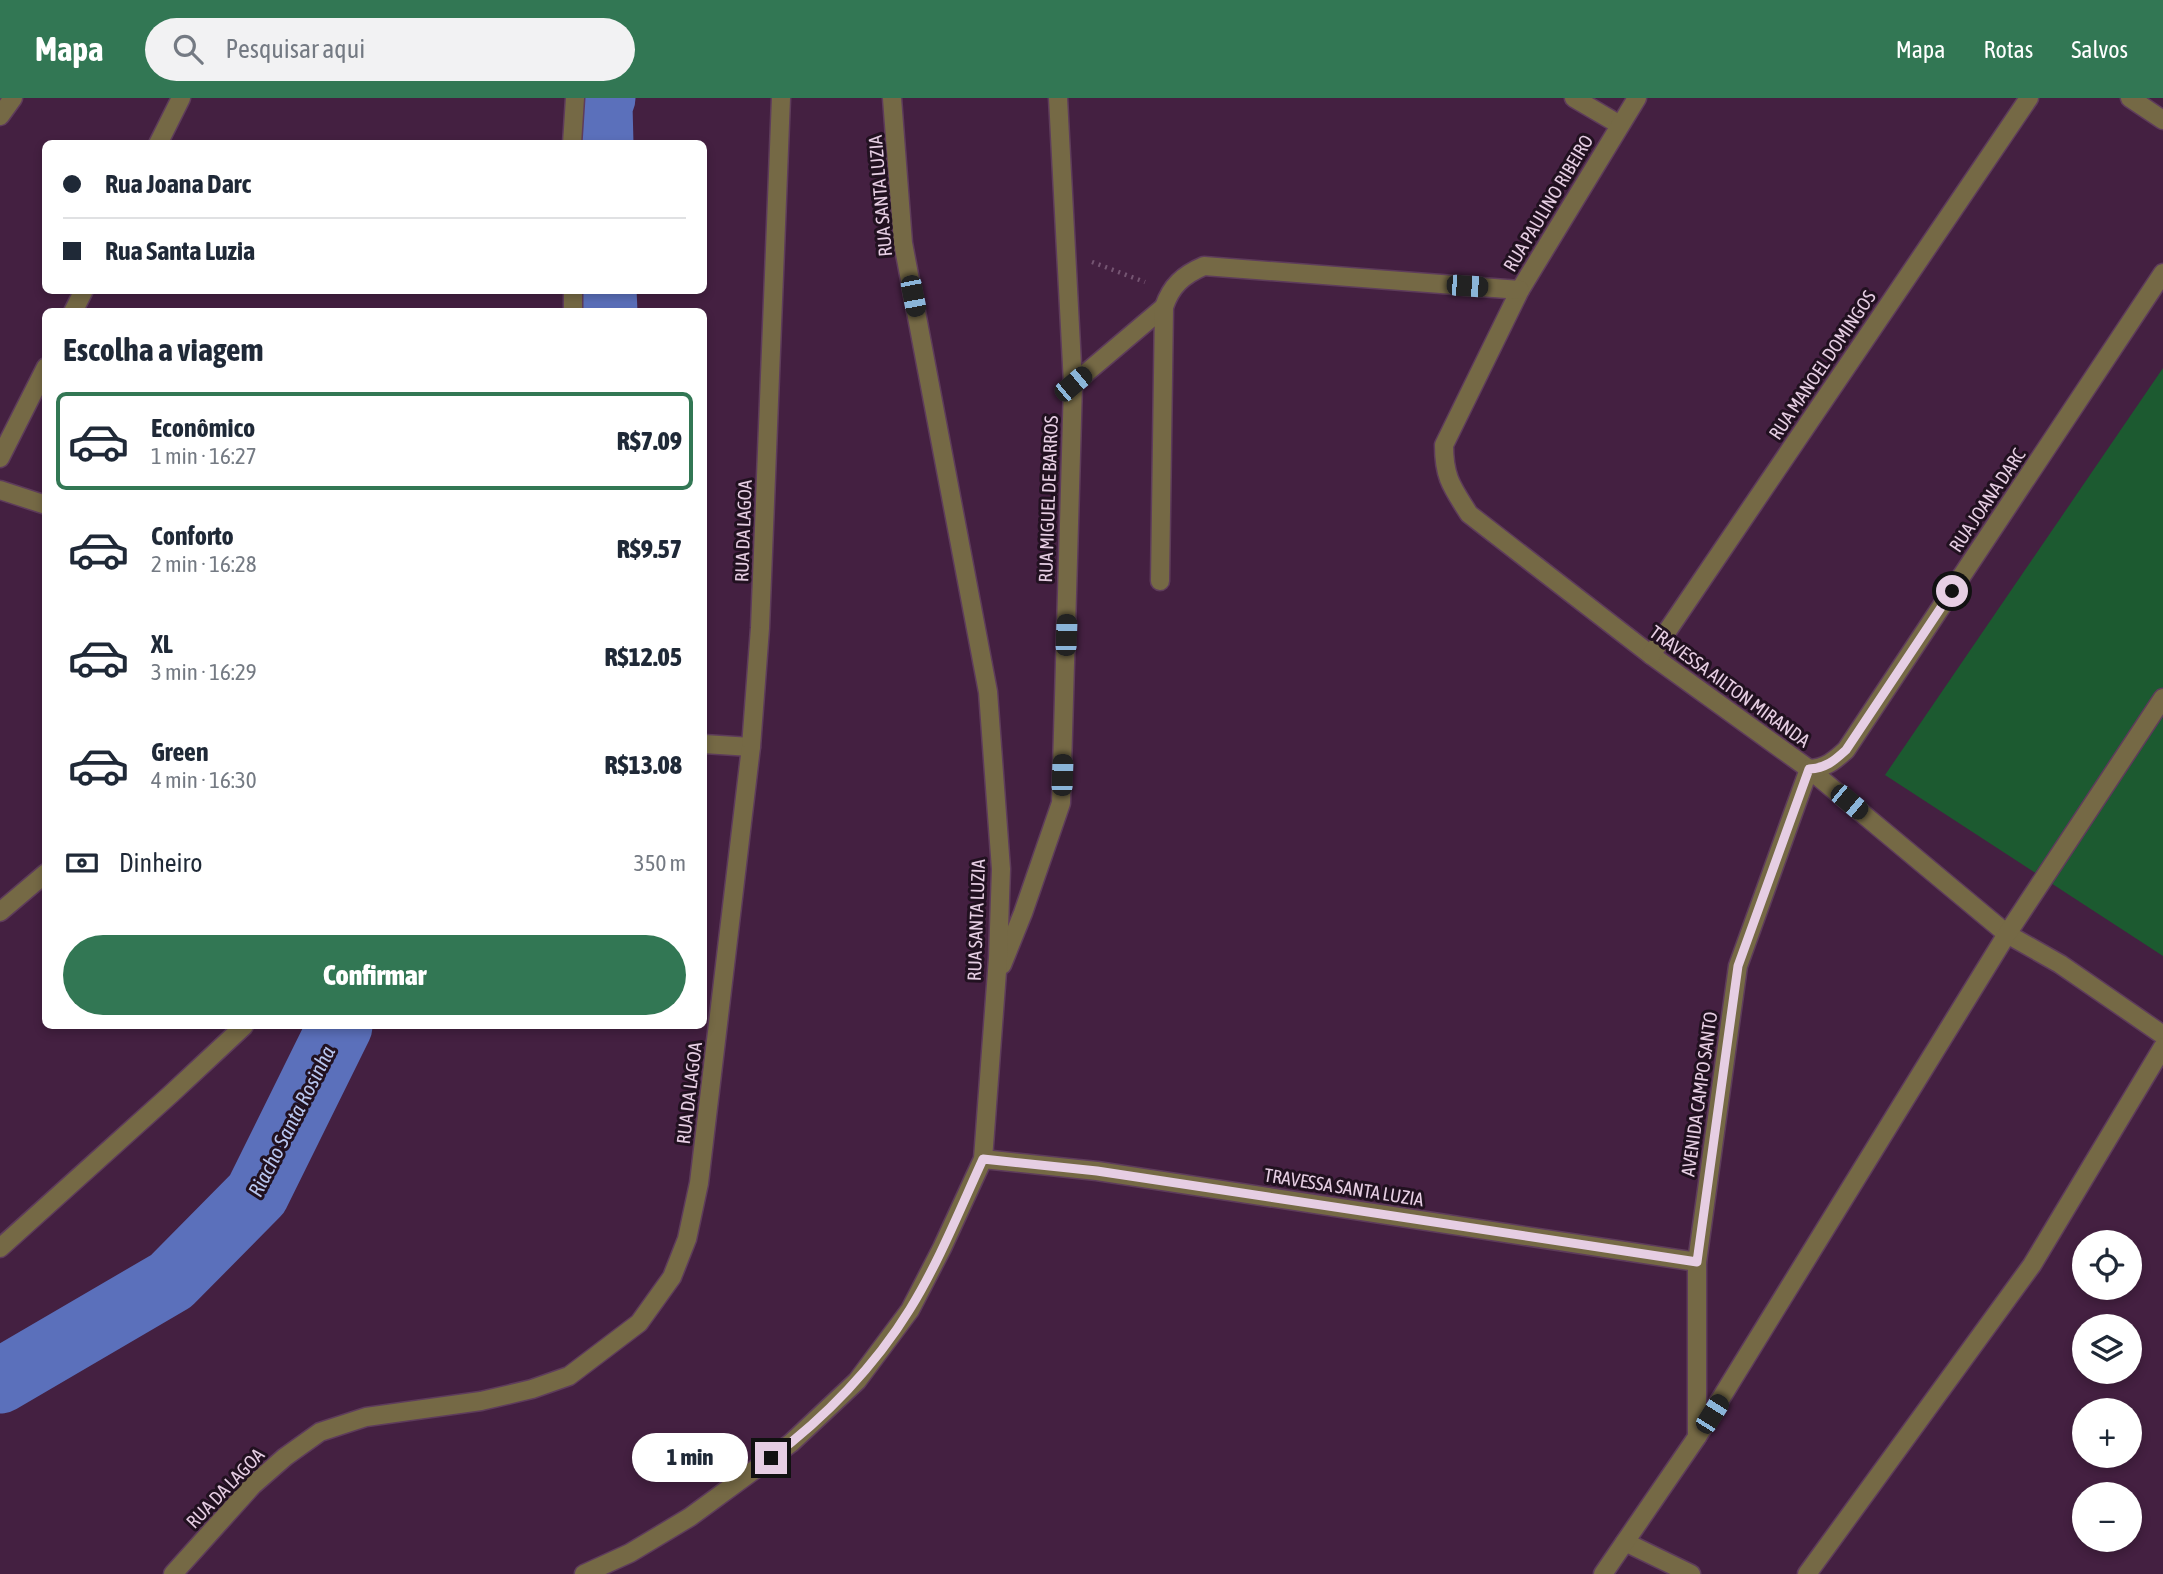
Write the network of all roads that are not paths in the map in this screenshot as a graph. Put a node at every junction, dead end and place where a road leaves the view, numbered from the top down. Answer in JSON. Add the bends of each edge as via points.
{"nodes":[{"id":1,"x":13,"y":98,"type":"edge"},
{"id":2,"x":181,"y":98,"type":"edge"},
{"id":3,"x":575,"y":98,"type":"edge"},
{"id":4,"x":781,"y":98,"type":"edge"},
{"id":5,"x":892,"y":98,"type":"edge"},
{"id":6,"x":1058,"y":98,"type":"edge"},
{"id":7,"x":1574,"y":98,"type":"edge"},
{"id":8,"x":1637,"y":98,"type":"edge"},
{"id":9,"x":2028,"y":98,"type":"edge"},
{"id":10,"x":2130,"y":98,"type":"edge"},
{"id":11,"x":0,"y":116,"type":"edge"},
{"id":12,"x":2163,"y":120,"type":"edge"},
{"id":13,"x":1620,"y":125,"type":"junction"},
{"id":14,"x":160,"y":140,"type":"edge"},
{"id":15,"x":572,"y":140,"type":"edge"},
{"id":16,"x":2163,"y":273,"type":"edge"},
{"id":17,"x":1520,"y":290,"type":"junction"},
{"id":18,"x":1167,"y":300,"type":"junction"},
{"id":19,"x":42,"y":375,"type":"edge"},
{"id":20,"x":1073,"y":384,"type":"junction"},
{"id":21,"x":1444,"y":445,"type":"joint"},
{"id":22,"x":0,"y":458,"type":"edge"},
{"id":23,"x":0,"y":490,"type":"edge"},
{"id":24,"x":42,"y":504,"type":"edge"},
{"id":25,"x":1160,"y":581,"type":"dead end"},
{"id":26,"x":1650,"y":655,"type":"junction"},
{"id":27,"x":2163,"y":698,"type":"edge"},
{"id":28,"x":707,"y":744,"type":"edge"},
{"id":29,"x":751,"y":747,"type":"junction"},
{"id":30,"x":1809,"y":769,"type":"junction"},
{"id":31,"x":42,"y":876,"type":"edge"},
{"id":32,"x":0,"y":912,"type":"edge"},
{"id":33,"x":2007,"y":934,"type":"junction"},
{"id":34,"x":996,"y":982,"type":"junction"},
{"id":35,"x":241,"y":1029,"type":"edge"},
{"id":36,"x":2163,"y":1035,"type":"edge"},
{"id":37,"x":2163,"y":1047,"type":"edge"},
{"id":38,"x":983,"y":1159,"type":"junction"},
{"id":39,"x":0,"y":1248,"type":"edge"},
{"id":40,"x":1697,"y":1262,"type":"junction"},
{"id":41,"x":1697,"y":1437,"type":"junction"},
{"id":42,"x":1625,"y":1542,"type":"junction"},
{"id":43,"x":173,"y":1574,"type":"edge"},
{"id":44,"x":584,"y":1574,"type":"edge"},
{"id":45,"x":1603,"y":1574,"type":"edge"},
{"id":46,"x":1690,"y":1574,"type":"edge"},
{"id":47,"x":1807,"y":1574,"type":"edge"}],
"edges":[{"from":1,"to":11,"type":"street"},
{"from":2,"to":14,"type":"street"},
{"from":3,"to":15,"type":"street"},
{"from":4,"to":29,"type":"street","name":"RUA DA LAGOA"},
{"from":5,"to":34,"type":"street","name":"RUA SANTA LUZIA","via":[[903,243],[988,692],[1001,869]]},
{"from":6,"to":20,"type":"street","name":"RUA MIGUEL DE BARROS"},
{"from":7,"to":13,"type":"street"},
{"from":8,"to":13,"type":"street","name":"RUA PAULINO RIBEIRO"},
{"from":9,"to":26,"type":"street","name":"RUA MANOEL DOMINGOS"},
{"from":10,"to":12,"type":"street"},
{"from":13,"to":17,"type":"street","name":"RUA PAULINO RIBEIRO"},
{"from":16,"to":30,"type":"street","name":"RUA JOANA DARC","via":[[1846,750],[1833,762]]},
{"from":17,"to":18,"type":"street","via":[[1204,266],[1187,273]]},
{"from":17,"to":21,"type":"street","name":"RUA PAULINO RIBEIRO"},
{"from":18,"to":20,"type":"street"},
{"from":18,"to":25,"type":"street"},
{"from":19,"to":22,"type":"street"},
{"from":20,"to":34,"type":"street","name":"RUA MIGUEL DE BARROS","via":[[1061,803]]},
{"from":21,"to":26,"type":"street","name":"TRAVESSA AILTON MIRANDA","via":[[1444,468],[1469,514]]},
{"from":23,"to":24,"type":"street"},
{"from":26,"to":30,"type":"street","name":"TRAVESSA AILTON MIRANDA"},
{"from":27,"to":33,"type":"street"},
{"from":28,"to":29,"type":"street"},
{"from":29,"to":43,"type":"street","name":"RUA DA LAGOA","via":[[699,1183],[687,1239],[672,1277],[639,1323],[569,1376],[532,1390],[366,1417],[320,1432],[253,1485]]},
{"from":30,"to":33,"type":"street","name":"TRAVESSA AILTON MIRANDA"},
{"from":30,"to":40,"type":"street","name":"AVENIDA CAMPO SANTO","via":[[1738,966]]},
{"from":31,"to":32,"type":"street"},
{"from":33,"to":36,"type":"street","name":"TRAVESSA AILTON MIRANDA","via":[[2060,964]]},
{"from":33,"to":41,"type":"street"},
{"from":34,"to":38,"type":"street","name":"RUA SANTA LUZIA"},
{"from":35,"to":39,"type":"street"},
{"from":37,"to":47,"type":"street","via":[[2032,1265]]},
{"from":38,"to":40,"type":"street","name":"TRAVESSA SANTA LUZIA","via":[[1111,1173]]},
{"from":38,"to":44,"type":"street","name":"RUA SANTA LUZIA","via":[[910,1310],[857,1381],[791,1443],[690,1517]]},
{"from":40,"to":41,"type":"street","name":"AVENIDA CAMPO SANTO"},
{"from":41,"to":42,"type":"street"},
{"from":42,"to":45,"type":"street"},
{"from":42,"to":46,"type":"street"}]}
